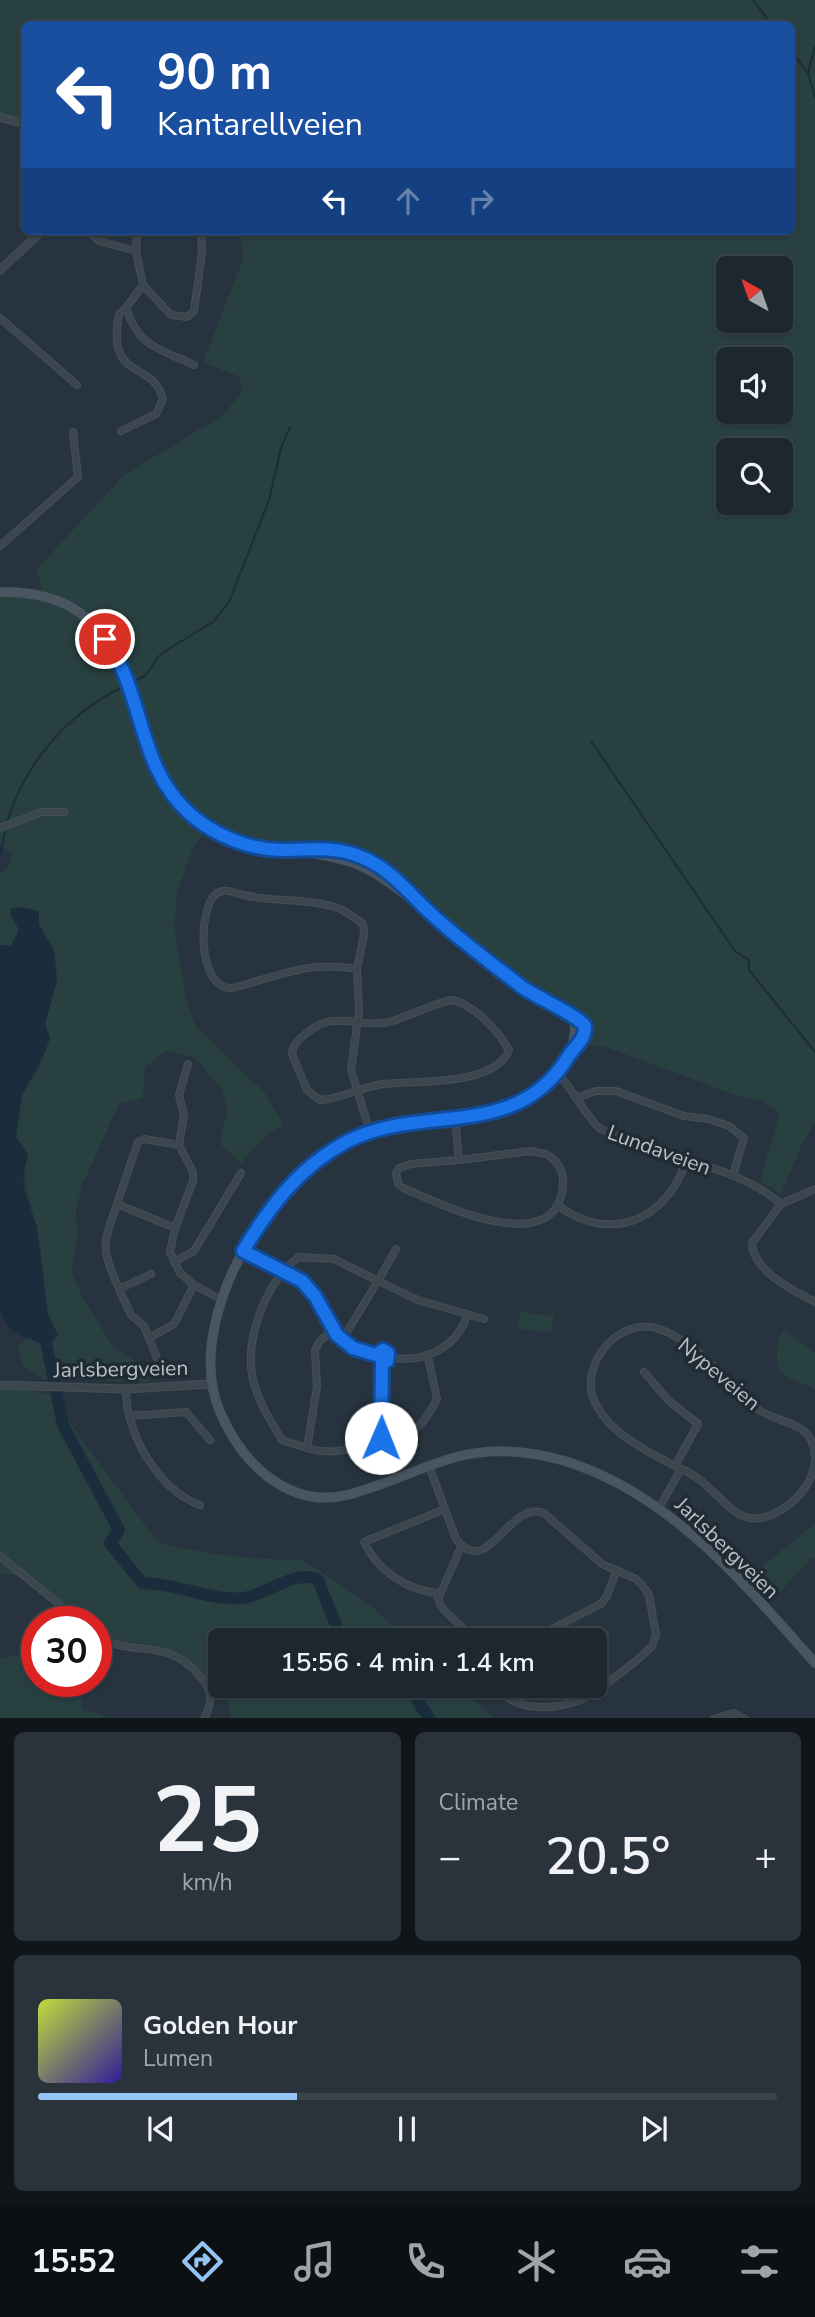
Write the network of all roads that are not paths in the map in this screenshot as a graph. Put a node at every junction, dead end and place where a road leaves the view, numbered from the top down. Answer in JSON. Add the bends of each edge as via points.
{"nodes":[{"id":1,"x":0,"y":117,"type":"edge"},
{"id":2,"x":21,"y":123,"type":"edge"},
{"id":3,"x":38,"y":235,"type":"edge"},
{"id":4,"x":93,"y":235,"type":"edge"},
{"id":5,"x":137,"y":235,"type":"edge"},
{"id":6,"x":201,"y":235,"type":"edge"},
{"id":7,"x":136,"y":251,"type":"junction"},
{"id":8,"x":0,"y":270,"type":"edge"},
{"id":9,"x":143,"y":285,"type":"junction"},
{"id":10,"x":126,"y":308,"type":"junction"},
{"id":11,"x":0,"y":318,"type":"edge"},
{"id":12,"x":194,"y":365,"type":"dead end"},
{"id":13,"x":77,"y":385,"type":"dead end"},
{"id":14,"x":121,"y":430,"type":"dead end"},
{"id":15,"x":72,"y":432,"type":"dead end"},
{"id":16,"x":0,"y":546,"type":"edge"},
{"id":17,"x":0,"y":592,"type":"edge"},
{"id":18,"x":64,"y":813,"type":"dead end"},
{"id":19,"x":0,"y":828,"type":"edge"},
{"id":20,"x":357,"y":969,"type":"junction"},
{"id":21,"x":357,"y":1022,"type":"junction"},
{"id":22,"x":188,"y":1064,"type":"dead end"},
{"id":23,"x":557,"y":1073,"type":"junction"},
{"id":24,"x":357,"y":1091,"type":"junction"},
{"id":25,"x":579,"y":1097,"type":"junction"},
{"id":26,"x":455,"y":1118,"type":"junction"},
{"id":27,"x":370,"y":1132,"type":"junction"},
{"id":28,"x":179,"y":1145,"type":"junction"},
{"id":29,"x":459,"y":1160,"type":"junction"},
{"id":30,"x":686,"y":1161,"type":"junction"},
{"id":31,"x":241,"y":1173,"type":"dead end"},
{"id":32,"x":733,"y":1175,"type":"junction"},
{"id":33,"x":815,"y":1189,"type":"edge"},
{"id":34,"x":117,"y":1204,"type":"junction"},
{"id":35,"x":781,"y":1204,"type":"junction"},
{"id":36,"x":557,"y":1205,"type":"junction"},
{"id":37,"x":175,"y":1228,"type":"junction"},
{"id":38,"x":396,"y":1249,"type":"dead end"},
{"id":39,"x":243,"y":1251,"type":"junction"},
{"id":40,"x":174,"y":1262,"type":"junction"},
{"id":41,"x":282,"y":1271,"type":"junction"},
{"id":42,"x":151,"y":1274,"type":"dead end"},
{"id":43,"x":378,"y":1281,"type":"junction"},
{"id":44,"x":194,"y":1285,"type":"junction"},
{"id":45,"x":120,"y":1289,"type":"junction"},
{"id":46,"x":222,"y":1300,"type":"junction"},
{"id":47,"x":815,"y":1302,"type":"edge"},
{"id":48,"x":467,"y":1315,"type":"junction"},
{"id":49,"x":484,"y":1319,"type":"dead end"},
{"id":50,"x":337,"y":1335,"type":"junction"},
{"id":51,"x":149,"y":1338,"type":"junction"},
{"id":52,"x":376,"y":1355,"type":"junction"},
{"id":53,"x":389,"y":1357,"type":"junction"},
{"id":54,"x":428,"y":1357,"type":"junction"},
{"id":55,"x":159,"y":1363,"type":"dead end"},
{"id":56,"x":382,"y":1363,"type":"junction"},
{"id":57,"x":644,"y":1372,"type":"dead end"},
{"id":58,"x":211,"y":1384,"type":"junction"},
{"id":59,"x":0,"y":1385,"type":"edge"},
{"id":60,"x":126,"y":1389,"type":"junction"},
{"id":61,"x":129,"y":1416,"type":"junction"},
{"id":62,"x":381,"y":1438,"type":"junction"},
{"id":63,"x":210,"y":1440,"type":"dead end"},
{"id":64,"x":307,"y":1448,"type":"junction"},
{"id":65,"x":815,"y":1455,"type":"edge"},
{"id":66,"x":815,"y":1461,"type":"edge"},
{"id":67,"x":429,"y":1466,"type":"junction"},
{"id":68,"x":678,"y":1467,"type":"junction"},
{"id":69,"x":200,"y":1505,"type":"dead end"},
{"id":70,"x":659,"y":1508,"type":"junction"},
{"id":71,"x":445,"y":1509,"type":"junction"},
{"id":72,"x":461,"y":1547,"type":"junction"},
{"id":73,"x":0,"y":1556,"type":"edge"},
{"id":74,"x":616,"y":1572,"type":"junction"},
{"id":75,"x":438,"y":1593,"type":"junction"},
{"id":76,"x":61,"y":1606,"type":"edge"},
{"id":77,"x":463,"y":1628,"type":"edge"},
{"id":78,"x":554,"y":1628,"type":"edge"},
{"id":79,"x":112,"y":1642,"type":"edge"},
{"id":80,"x":815,"y":1663,"type":"edge"},
{"id":81,"x":607,"y":1682,"type":"edge"},
{"id":82,"x":508,"y":1698,"type":"edge"},
{"id":83,"x":582,"y":1698,"type":"edge"},
{"id":84,"x":204,"y":1718,"type":"edge"},
{"id":85,"x":714,"y":1718,"type":"edge"},
{"id":86,"x":745,"y":1718,"type":"edge"}],
"edges":[{"from":1,"to":2,"type":"street"},
{"from":3,"to":8,"type":"street"},
{"from":4,"to":7,"type":"street","via":[[99,241]]},
{"from":5,"to":7,"type":"street"},
{"from":6,"to":9,"type":"street","via":[[194,311],[187,317],[171,315]]},
{"from":7,"to":9,"type":"street"},
{"from":9,"to":10,"type":"street"},
{"from":10,"to":12,"type":"street","via":[[141,340]]},
{"from":10,"to":14,"type":"street","via":[[119,314],[117,352],[157,387],[163,399],[156,414]]},
{"from":11,"to":13,"type":"street"},
{"from":15,"to":16,"type":"street","via":[[78,477]]},
{"from":17,"to":23,"type":"main road","via":[[44,596],[73,609],[105,639],[124,675],[161,780],[189,813],[252,846],[359,865],[384,878],[524,988],[574,1018],[571,1052]]},
{"from":18,"to":19,"type":"street","via":[[42,812]]},
{"from":20,"to":20,"type":"street","via":[[308,966],[222,988],[212,979],[206,959],[210,902],[226,891],[346,912],[365,928]]},
{"from":20,"to":21,"type":"street"},
{"from":21,"to":24,"type":"street","via":[[351,1070]]},
{"from":21,"to":24,"type":"street","via":[[322,1022],[299,1040],[292,1054],[303,1083],[315,1097],[331,1099]]},
{"from":21,"to":24,"type":"street","via":[[389,1022],[440,1002],[457,1001],[495,1030],[509,1050],[490,1070]]},
{"from":22,"to":28,"type":"street","via":[[179,1095],[184,1115]]},
{"from":23,"to":25,"type":"street","name":"Lundaveien"},
{"from":23,"to":26,"type":"main road","via":[[518,1105]]},
{"from":24,"to":27,"type":"street"},
{"from":25,"to":30,"type":"street","name":"Lundaveien","via":[[599,1128]]},
{"from":25,"to":32,"type":"street","via":[[616,1091],[684,1116],[729,1126],[744,1138]]},
{"from":26,"to":27,"type":"main road"},
{"from":26,"to":29,"type":"street"},
{"from":27,"to":39,"type":"main road","via":[[332,1150],[302,1172]]},
{"from":28,"to":34,"type":"street","via":[[138,1142]]},
{"from":28,"to":37,"type":"street","via":[[194,1172]]},
{"from":29,"to":36,"type":"street","via":[[531,1151],[546,1154],[562,1172],[563,1190]]},
{"from":29,"to":36,"type":"street","via":[[403,1166],[396,1179],[403,1188],[440,1205],[499,1224],[528,1222]]},
{"from":30,"to":32,"type":"street","name":"Lundaveien"},
{"from":30,"to":36,"type":"street","via":[[670,1195],[640,1219],[602,1223]]},
{"from":31,"to":40,"type":"street","via":[[194,1251]]},
{"from":32,"to":35,"type":"street","name":"Lundaveien"},
{"from":33,"to":35,"type":"street"},
{"from":34,"to":37,"type":"street"},
{"from":34,"to":45,"type":"street","via":[[103,1251]]},
{"from":35,"to":47,"type":"street","via":[[754,1237],[752,1250],[762,1267]]},
{"from":37,"to":40,"type":"street","via":[[170,1252]]},
{"from":38,"to":43,"type":"street"},
{"from":39,"to":41,"type":"street"},
{"from":39,"to":46,"type":"main road"},
{"from":40,"to":44,"type":"street"},
{"from":41,"to":43,"type":"street","via":[[299,1257],[322,1256]]},
{"from":41,"to":50,"type":"street","via":[[308,1287]]},
{"from":41,"to":64,"type":"street","via":[[260,1314],[252,1372],[259,1397],[282,1440]]},
{"from":42,"to":45,"type":"street"},
{"from":43,"to":48,"type":"street"},
{"from":43,"to":50,"type":"street","via":[[345,1335]]},
{"from":44,"to":46,"type":"street"},
{"from":44,"to":51,"type":"street","via":[[174,1324]]},
{"from":45,"to":51,"type":"street","via":[[131,1315]]},
{"from":46,"to":58,"type":"main road","via":[[212,1346]]},
{"from":48,"to":49,"type":"street"},
{"from":48,"to":54,"type":"street","via":[[464,1325]]},
{"from":50,"to":52,"type":"street","via":[[353,1348]]},
{"from":50,"to":64,"type":"street","via":[[327,1334],[315,1351],[317,1387]]},
{"from":51,"to":55,"type":"street"},
{"from":52,"to":53,"type":"street","via":[[385,1351]]},
{"from":52,"to":56,"type":"street"},
{"from":53,"to":54,"type":"street","via":[[404,1361]]},
{"from":53,"to":56,"type":"street"},
{"from":54,"to":62,"type":"street","via":[[437,1399],[425,1422],[409,1432]]},
{"from":56,"to":62,"type":"street"},
{"from":57,"to":68,"type":"street","via":[[669,1401],[698,1424]]},
{"from":58,"to":60,"type":"street","name":"Jarlsbergveien"},
{"from":58,"to":67,"type":"main road","name":"Jarlsbergveien","via":[[225,1422],[245,1454],[272,1481],[295,1492],[338,1497]]},
{"from":59,"to":60,"type":"street","name":"Jarlsbergveien"},
{"from":60,"to":61,"type":"street"},
{"from":61,"to":63,"type":"street","via":[[186,1412]]},
{"from":61,"to":69,"type":"street","via":[[134,1436],[156,1469],[188,1500]]},
{"from":62,"to":64,"type":"street","via":[[350,1449],[320,1452]]},
{"from":65,"to":68,"type":"street","name":"Nypeveien","via":[[806,1432],[761,1412],[683,1340],[657,1328],[636,1326],[608,1343],[597,1362],[594,1400],[627,1437]]},
{"from":66,"to":68,"type":"street","name":"Nypeveien","via":[[803,1491],[764,1519],[735,1513],[705,1481]]},
{"from":67,"to":70,"type":"main road","name":"Jarlsbergveien","via":[[478,1453],[534,1454],[589,1469]]},
{"from":67,"to":71,"type":"street"},
{"from":68,"to":70,"type":"street"},
{"from":70,"to":80,"type":"main road","name":"Jarlsbergveien","via":[[704,1544]]},
{"from":71,"to":72,"type":"street"},
{"from":71,"to":75,"type":"street","via":[[364,1542],[392,1576],[409,1587]]},
{"from":72,"to":74,"type":"street","via":[[489,1547],[522,1514],[537,1510]]},
{"from":72,"to":75,"type":"street"},
{"from":73,"to":76,"type":"street"},
{"from":74,"to":78,"type":"street","via":[[601,1604]]},
{"from":74,"to":81,"type":"street","via":[[636,1579],[649,1595],[656,1635],[647,1651]]},
{"from":75,"to":77,"type":"street","via":[[442,1608]]},
{"from":79,"to":84,"type":"street","via":[[166,1651],[189,1664],[210,1690]]},
{"from":82,"to":83,"type":"street","via":[[534,1707]]},
{"from":85,"to":86,"type":"street","via":[[734,1713]]}]}
